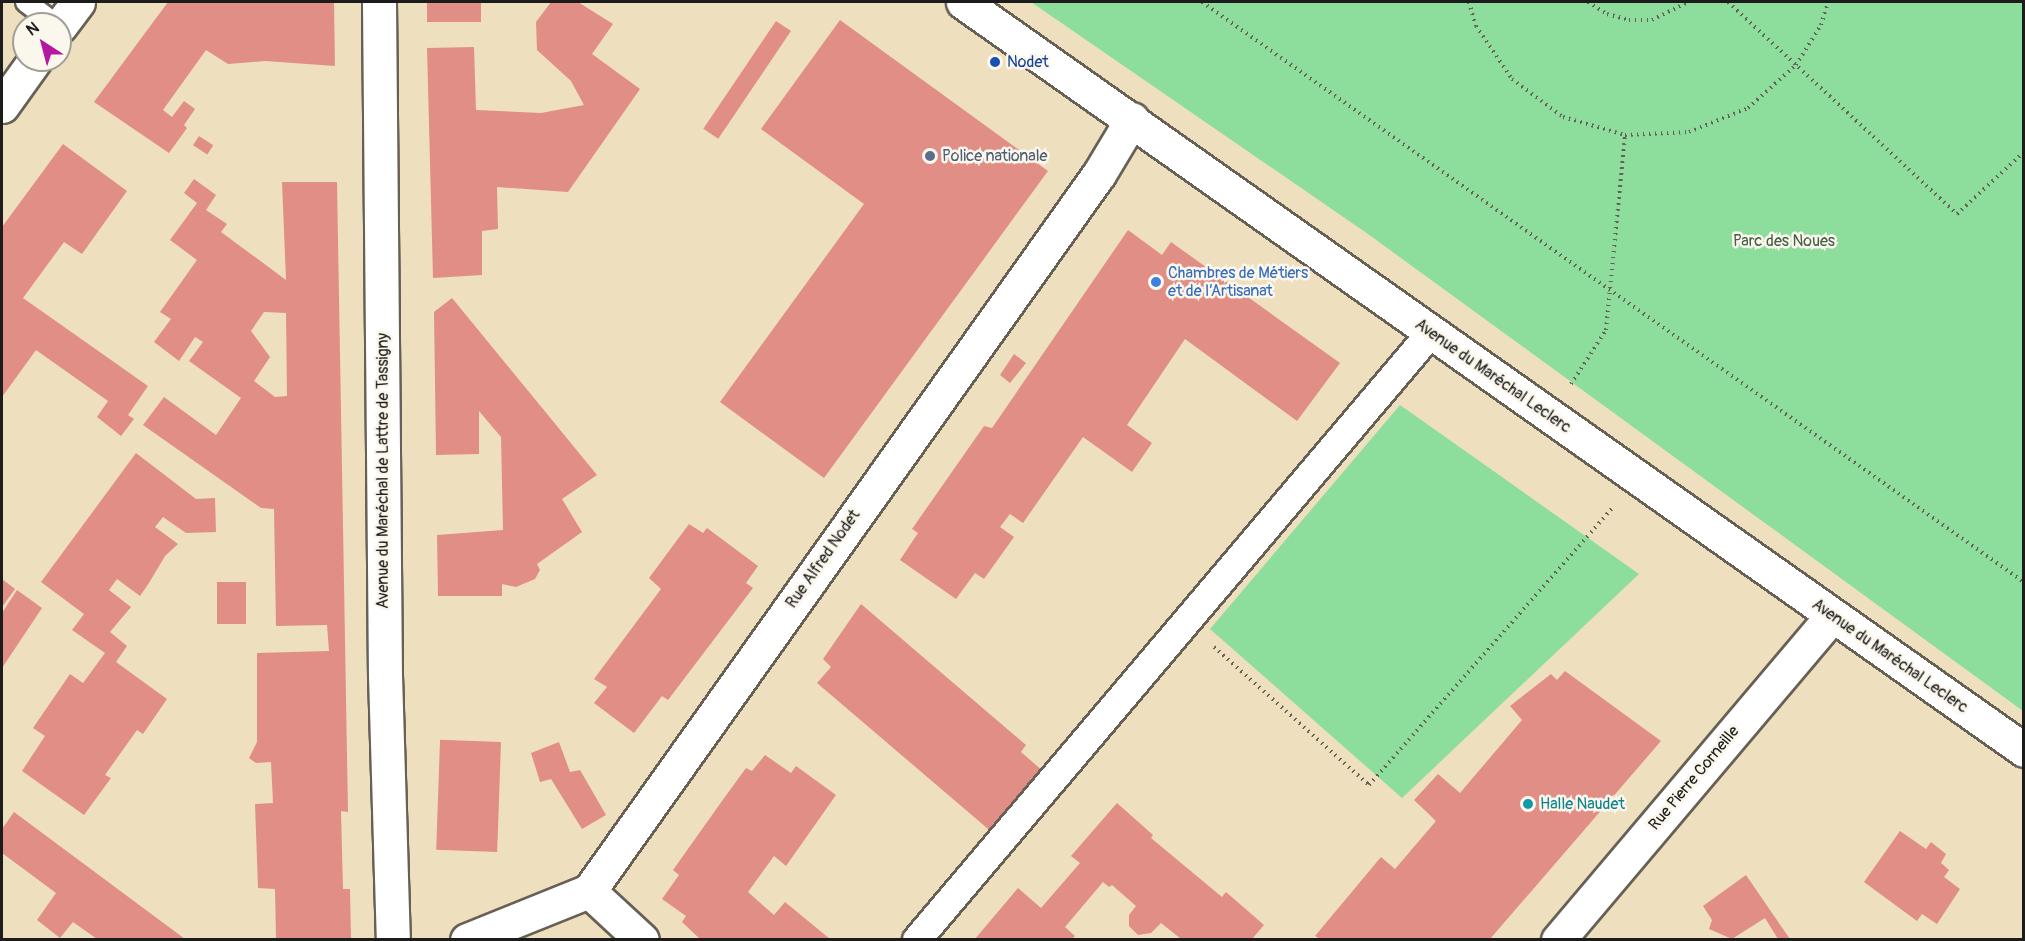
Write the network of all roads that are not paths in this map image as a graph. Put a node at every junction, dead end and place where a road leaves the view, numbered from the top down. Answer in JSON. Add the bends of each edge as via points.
{"nodes":[{"id":1,"x":26,"y":2,"type":"edge"},
{"id":2,"x":379,"y":2,"type":"edge"},
{"id":3,"x":963,"y":2,"type":"edge"},
{"id":4,"x":39,"y":12,"type":"edge"},
{"id":5,"x":26,"y":72,"type":"edge"},
{"id":6,"x":2,"y":106,"type":"edge"},
{"id":7,"x":1132,"y":119,"type":"junction"},
{"id":8,"x":1430,"y":334,"type":"junction"},
{"id":9,"x":1831,"y":617,"type":"junction"},
{"id":10,"x":2024,"y":750,"type":"edge"},
{"id":11,"x":589,"y":891,"type":"junction"},
{"id":12,"x":393,"y":939,"type":"edge"},
{"id":13,"x":467,"y":939,"type":"edge"},
{"id":14,"x":642,"y":939,"type":"edge"},
{"id":15,"x":917,"y":939,"type":"edge"},
{"id":16,"x":1558,"y":939,"type":"edge"}],
"edges":[{"from":1,"to":4,"type":"lane"},
{"from":2,"to":12,"type":"street","name":"Avenue du Maréchal de Lattre de Tassigny","via":[[385,675]]},
{"from":3,"to":7,"type":"street","name":"Avenue du Maréchal Leclerc"},
{"from":5,"to":6,"type":"street"},
{"from":7,"to":8,"type":"street","name":"Avenue du Maréchal Leclerc"},
{"from":7,"to":11,"type":"street","name":"Rue Alfred Nodet","via":[[1092,184]]},
{"from":8,"to":9,"type":"street","name":"Avenue du Maréchal Leclerc","via":[[1755,558]]},
{"from":8,"to":15,"type":"street"},
{"from":9,"to":10,"type":"street","name":"Avenue du Maréchal Leclerc"},
{"from":9,"to":16,"type":"street","name":"Rue Pierre Corneille"},
{"from":11,"to":13,"type":"street"},
{"from":11,"to":14,"type":"street"}]}
